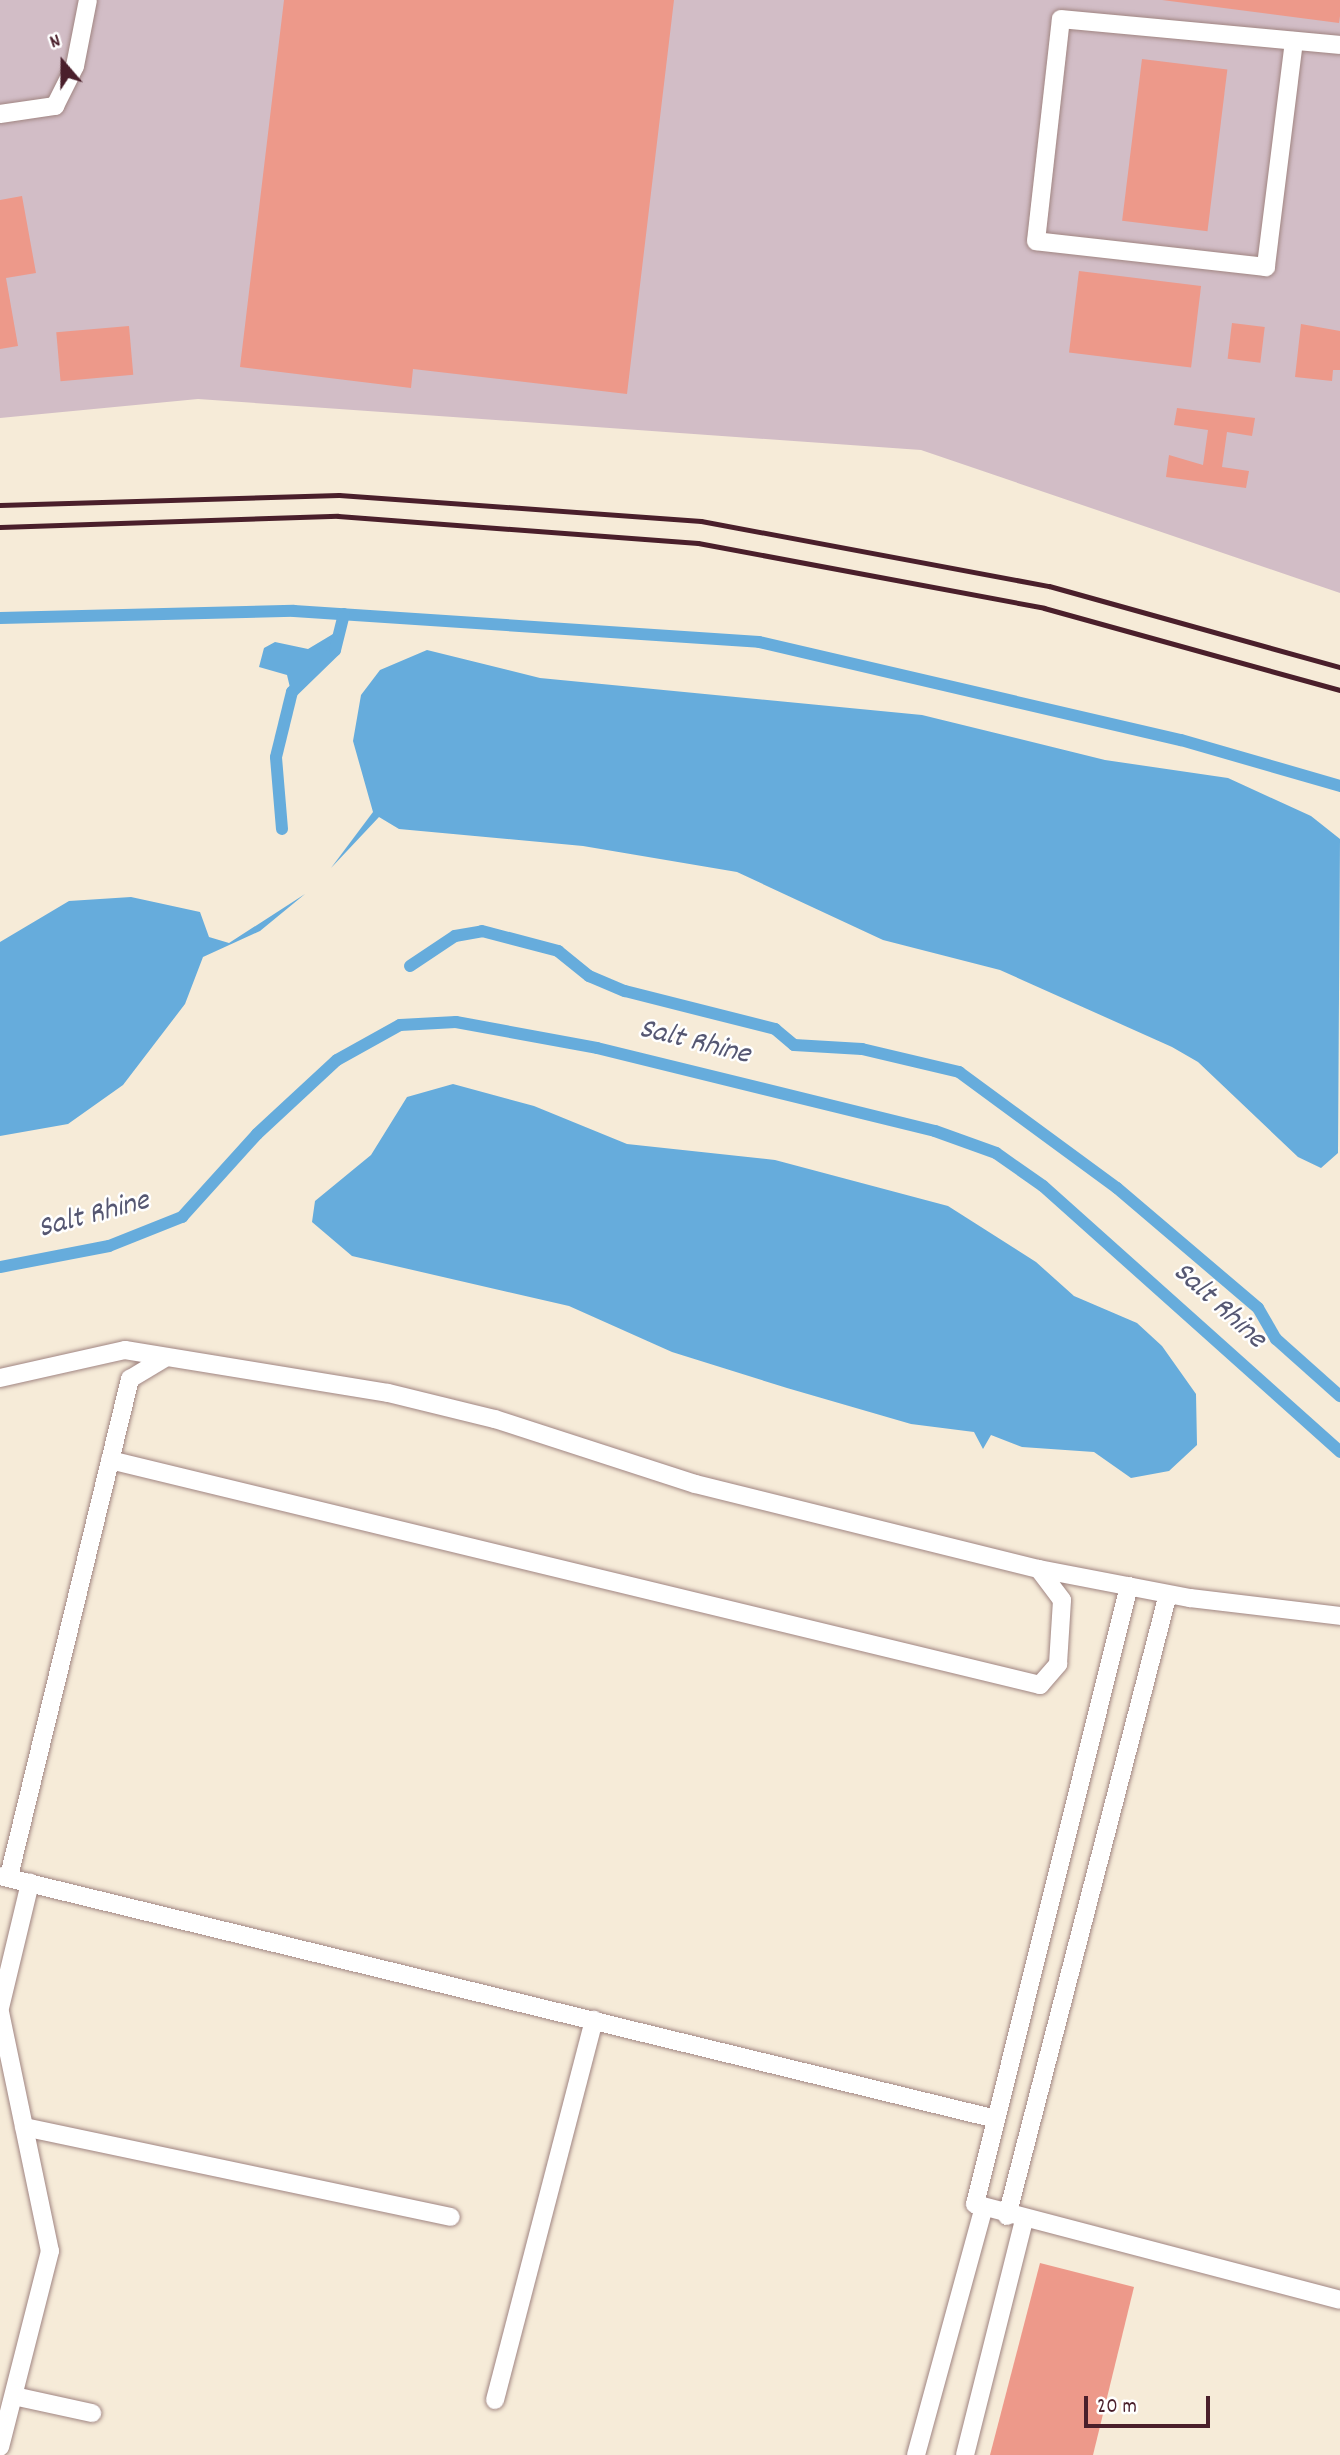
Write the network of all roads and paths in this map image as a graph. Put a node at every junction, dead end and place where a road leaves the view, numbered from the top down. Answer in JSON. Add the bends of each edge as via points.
{"nodes":[{"id":1,"x":88,"y":0,"type":"edge"},
{"id":2,"x":1294,"y":41,"type":"junction"},
{"id":3,"x":1340,"y":45,"type":"edge"},
{"id":4,"x":0,"y":114,"type":"edge"},
{"id":5,"x":163,"y":1359,"type":"junction"},
{"id":6,"x":0,"y":1378,"type":"edge"},
{"id":7,"x":110,"y":1460,"type":"junction"},
{"id":8,"x":1039,"y":1569,"type":"junction"},
{"id":9,"x":1129,"y":1586,"type":"junction"},
{"id":10,"x":1168,"y":1594,"type":"junction"},
{"id":11,"x":1340,"y":1616,"type":"edge"},
{"id":12,"x":4,"y":1876,"type":"edge"},
{"id":13,"x":30,"y":1883,"type":"junction"},
{"id":14,"x":0,"y":2010,"type":"edge"},
{"id":15,"x":594,"y":2020,"type":"junction"},
{"id":16,"x":992,"y":2118,"type":"junction"},
{"id":17,"x":24,"y":2127,"type":"junction"},
{"id":18,"x":983,"y":2210,"type":"junction"},
{"id":19,"x":451,"y":2217,"type":"dead end"},
{"id":20,"x":1016,"y":2218,"type":"junction"},
{"id":21,"x":1340,"y":2300,"type":"edge"},
{"id":22,"x":14,"y":2396,"type":"junction"},
{"id":23,"x":495,"y":2400,"type":"dead end"},
{"id":24,"x":92,"y":2413,"type":"dead end"},
{"id":25,"x":0,"y":2447,"type":"edge"},
{"id":26,"x":916,"y":2455,"type":"edge"},
{"id":27,"x":965,"y":2455,"type":"edge"}],
"edges":[{"from":1,"to":4,"type":"lane","via":[[75,66],[55,106]]},
{"from":2,"to":2,"type":"lane","via":[[1266,267],[1036,242],[1061,19]]},
{"from":2,"to":3,"type":"lane"},
{"from":5,"to":6,"type":"lane","via":[[125,1350]]},
{"from":5,"to":7,"type":"lane","via":[[130,1379]]},
{"from":5,"to":8,"type":"lane","via":[[388,1393],[495,1419],[695,1484]]},
{"from":7,"to":8,"type":"lane","via":[[1040,1685],[1052,1679],[1058,1664],[1062,1600]]},
{"from":7,"to":12,"type":"lane"},
{"from":8,"to":9,"type":"lane"},
{"from":9,"to":10,"type":"lane"},
{"from":9,"to":16,"type":"lane"},
{"from":10,"to":11,"type":"lane"},
{"from":10,"to":20,"type":"lane"},
{"from":12,"to":13,"type":"lane"},
{"from":13,"to":14,"type":"lane"},
{"from":13,"to":15,"type":"lane"},
{"from":14,"to":17,"type":"lane"},
{"from":15,"to":16,"type":"lane"},
{"from":15,"to":23,"type":"lane"},
{"from":16,"to":18,"type":"lane","via":[[975,2204]]},
{"from":17,"to":19,"type":"lane"},
{"from":17,"to":22,"type":"lane","via":[[50,2250]]},
{"from":18,"to":20,"type":"lane"},
{"from":18,"to":26,"type":"lane"},
{"from":20,"to":21,"type":"lane"},
{"from":20,"to":27,"type":"lane"},
{"from":22,"to":24,"type":"lane"},
{"from":22,"to":25,"type":"lane"}]}
